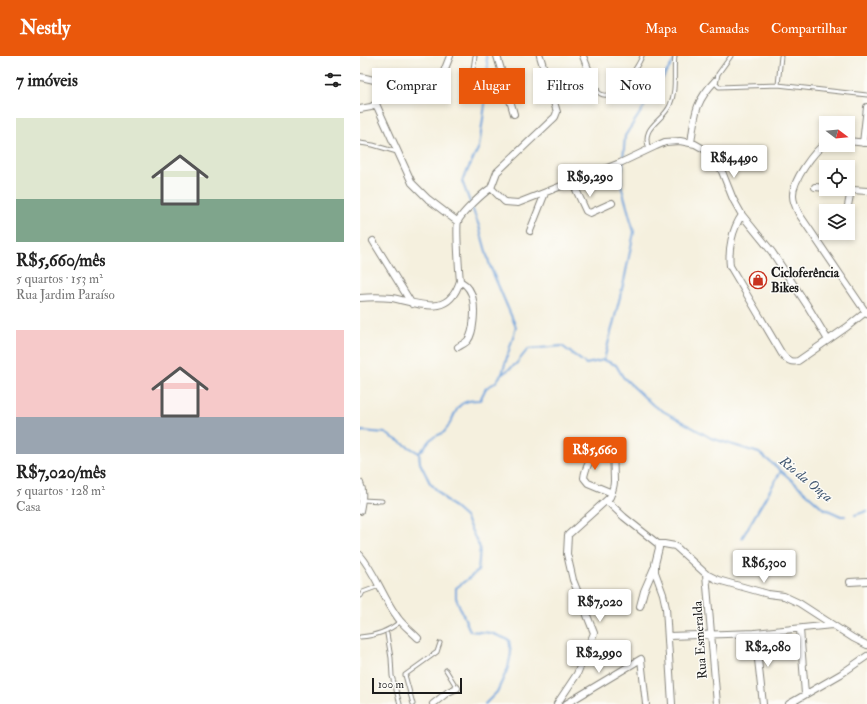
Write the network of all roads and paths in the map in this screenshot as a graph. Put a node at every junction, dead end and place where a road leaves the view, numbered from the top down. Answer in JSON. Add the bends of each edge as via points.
{"nodes":[{"id":1,"x":450,"y":56,"type":"edge"},
{"id":2,"x":475,"y":56,"type":"edge"},
{"id":3,"x":497,"y":56,"type":"edge"},
{"id":4,"x":540,"y":56,"type":"edge"},
{"id":5,"x":583,"y":56,"type":"edge"},
{"id":6,"x":642,"y":56,"type":"edge"},
{"id":7,"x":675,"y":56,"type":"edge"},
{"id":8,"x":731,"y":56,"type":"edge"},
{"id":9,"x":781,"y":56,"type":"edge"},
{"id":10,"x":445,"y":68,"type":"edge"},
{"id":11,"x":474,"y":68,"type":"edge"},
{"id":12,"x":588,"y":68,"type":"edge"},
{"id":13,"x":360,"y":76,"type":"edge"},
{"id":14,"x":372,"y":79,"type":"edge"},
{"id":15,"x":716,"y":83,"type":"junction"},
{"id":16,"x":778,"y":85,"type":"junction"},
{"id":17,"x":598,"y":91,"type":"edge"},
{"id":18,"x":867,"y":94,"type":"edge"},
{"id":19,"x":376,"y":104,"type":"joint"},
{"id":20,"x":867,"y":107,"type":"edge"},
{"id":21,"x":360,"y":109,"type":"edge"},
{"id":22,"x":514,"y":114,"type":"dead end"},
{"id":23,"x":855,"y":142,"type":"edge"},
{"id":24,"x":360,"y":143,"type":"edge"},
{"id":25,"x":691,"y":143,"type":"junction"},
{"id":26,"x":865,"y":143,"type":"edge"},
{"id":27,"x":819,"y":148,"type":"edge"},
{"id":28,"x":649,"y":149,"type":"junction"},
{"id":29,"x":398,"y":153,"type":"junction"},
{"id":30,"x":572,"y":181,"type":"junction"},
{"id":31,"x":815,"y":186,"type":"dead end"},
{"id":32,"x":819,"y":187,"type":"edge"},
{"id":33,"x":491,"y":188,"type":"junction"},
{"id":34,"x":855,"y":190,"type":"edge"},
{"id":35,"x":867,"y":191,"type":"edge"},
{"id":36,"x":545,"y":193,"type":"junction"},
{"id":37,"x":612,"y":203,"type":"dead end"},
{"id":38,"x":742,"y":215,"type":"junction"},
{"id":39,"x":458,"y":222,"type":"junction"},
{"id":40,"x":530,"y":230,"type":"dead end"},
{"id":41,"x":373,"y":241,"type":"dead end"},
{"id":42,"x":460,"y":281,"type":"junction"},
{"id":43,"x":360,"y":298,"type":"edge"},
{"id":44,"x":412,"y":304,"type":"junction"},
{"id":45,"x":867,"y":312,"type":"edge"},
{"id":46,"x":828,"y":340,"type":"junction"},
{"id":47,"x":458,"y":347,"type":"dead end"},
{"id":48,"x":360,"y":482,"type":"edge"},
{"id":49,"x":612,"y":493,"type":"junction"},
{"id":50,"x":362,"y":500,"type":"junction"},
{"id":51,"x":382,"y":501,"type":"dead end"},
{"id":52,"x":607,"y":501,"type":"junction"},
{"id":53,"x":360,"y":511,"type":"edge"},
{"id":54,"x":658,"y":546,"type":"junction"},
{"id":55,"x":360,"y":556,"type":"edge"},
{"id":56,"x":654,"y":568,"type":"junction"},
{"id":57,"x":706,"y":574,"type":"junction"},
{"id":58,"x":867,"y":581,"type":"edge"},
{"id":59,"x":850,"y":582,"type":"dead end"},
{"id":60,"x":647,"y":583,"type":"junction"},
{"id":61,"x":379,"y":586,"type":"junction"},
{"id":62,"x":660,"y":586,"type":"junction"},
{"id":63,"x":360,"y":596,"type":"edge"},
{"id":64,"x":640,"y":606,"type":"dead end"},
{"id":65,"x":401,"y":621,"type":"junction"},
{"id":66,"x":832,"y":626,"type":"junction"},
{"id":67,"x":800,"y":629,"type":"junction"},
{"id":68,"x":755,"y":633,"type":"junction"},
{"id":69,"x":387,"y":634,"type":"dead end"},
{"id":70,"x":669,"y":636,"type":"junction"},
{"id":71,"x":710,"y":636,"type":"junction"},
{"id":72,"x":360,"y":638,"type":"edge"},
{"id":73,"x":418,"y":638,"type":"dead end"},
{"id":74,"x":440,"y":643,"type":"dead end"},
{"id":75,"x":867,"y":645,"type":"edge"},
{"id":76,"x":867,"y":656,"type":"edge"},
{"id":77,"x":446,"y":670,"type":"dead end"},
{"id":78,"x":457,"y":688,"type":"joint"},
{"id":79,"x":805,"y":694,"type":"junction"},
{"id":80,"x":400,"y":704,"type":"edge"},
{"id":81,"x":413,"y":704,"type":"edge"},
{"id":82,"x":433,"y":704,"type":"edge"},
{"id":83,"x":557,"y":704,"type":"edge"},
{"id":84,"x":566,"y":704,"type":"edge"},
{"id":85,"x":646,"y":704,"type":"edge"},
{"id":86,"x":672,"y":704,"type":"edge"},
{"id":87,"x":717,"y":704,"type":"edge"},
{"id":88,"x":763,"y":704,"type":"edge"},
{"id":89,"x":789,"y":704,"type":"edge"}],
"edges":[{"from":1,"to":10,"type":"street"},
{"from":2,"to":11,"type":"lane"},
{"from":3,"to":22,"type":"street"},
{"from":4,"to":33,"type":"street","via":[[557,112],[555,117],[502,166],[494,176]]},
{"from":5,"to":12,"type":"street"},
{"from":6,"to":17,"type":"lane","via":[[633,72],[616,91],[605,96]]},
{"from":7,"to":28,"type":"lane","via":[[671,104],[646,136]]},
{"from":8,"to":15,"type":"lane","via":[[718,74]]},
{"from":9,"to":16,"type":"lane"},
{"from":13,"to":14,"type":"street"},
{"from":15,"to":16,"type":"lane","via":[[723,87]]},
{"from":15,"to":25,"type":"street","via":[[705,92],[696,109]]},
{"from":16,"to":18,"type":"lane"},
{"from":19,"to":21,"type":"street"},
{"from":19,"to":29,"type":"street"},
{"from":20,"to":26,"type":"street"},
{"from":23,"to":26,"type":"street"},
{"from":24,"to":29,"type":"lane"},
{"from":25,"to":28,"type":"street","via":[[672,141]]},
{"from":25,"to":38,"type":"street","via":[[713,156]]},
{"from":27,"to":45,"type":"street","via":[[796,183],[794,202],[799,214]]},
{"from":28,"to":30,"type":"street"},
{"from":29,"to":39,"type":"street","via":[[408,177],[416,188]]},
{"from":30,"to":36,"type":"street"},
{"from":30,"to":37,"type":"street","via":[[586,211],[590,213]]},
{"from":31,"to":32,"type":"street"},
{"from":33,"to":36,"type":"street","via":[[508,203],[524,202]]},
{"from":33,"to":39,"type":"street","via":[[485,191]]},
{"from":34,"to":35,"type":"street"},
{"from":36,"to":40,"type":"street"},
{"from":38,"to":46,"type":"street","via":[[772,252]]},
{"from":38,"to":46,"type":"street","via":[[732,241],[730,266],[782,354],[790,361],[798,361]]},
{"from":39,"to":42,"type":"street"},
{"from":41,"to":44,"type":"street"},
{"from":42,"to":44,"type":"street","via":[[453,295],[442,304],[433,307]]},
{"from":42,"to":47,"type":"street","via":[[466,284],[471,293],[473,317],[470,337]]},
{"from":43,"to":44,"type":"street","via":[[380,297]]},
{"from":45,"to":46,"type":"street"},
{"from":48,"to":50,"type":"street"},
{"from":49,"to":49,"type":"street","via":[[588,483],[584,478],[587,468],[599,450],[613,445]]},
{"from":49,"to":52,"type":"street"},
{"from":50,"to":51,"type":"lane"},
{"from":50,"to":53,"type":"street"},
{"from":52,"to":54,"type":"street"},
{"from":52,"to":83,"type":"street","via":[[568,535],[567,554],[573,580],[594,633],[577,674]]},
{"from":54,"to":56,"type":"street"},
{"from":54,"to":57,"type":"street","via":[[675,546]]},
{"from":55,"to":61,"type":"street"},
{"from":56,"to":60,"type":"street"},
{"from":56,"to":62,"type":"street"},
{"from":57,"to":66,"type":"street","via":[[725,583],[784,596]]},
{"from":57,"to":71,"type":"street","name":"Rua Esmeralda"},
{"from":58,"to":59,"type":"street"},
{"from":60,"to":62,"type":"street"},
{"from":60,"to":64,"type":"street"},
{"from":61,"to":63,"type":"lane","via":[[363,592]]},
{"from":61,"to":65,"type":"street"},
{"from":62,"to":70,"type":"street","via":[[665,602]]},
{"from":65,"to":72,"type":"lane","via":[[390,630]]},
{"from":65,"to":73,"type":"street"},
{"from":66,"to":67,"type":"street"},
{"from":66,"to":75,"type":"street"},
{"from":67,"to":68,"type":"street"},
{"from":67,"to":79,"type":"street"},
{"from":68,"to":71,"type":"street"},
{"from":68,"to":88,"type":"street"},
{"from":69,"to":80,"type":"lane","via":[[392,676]]},
{"from":70,"to":71,"type":"street"},
{"from":70,"to":86,"type":"street"},
{"from":71,"to":87,"type":"street","name":"Rua Esmeralda"},
{"from":74,"to":81,"type":"lane","via":[[437,652],[405,675]]},
{"from":76,"to":79,"type":"street"},
{"from":77,"to":78,"type":"lane"},
{"from":78,"to":82,"type":"street"},
{"from":79,"to":89,"type":"street"},
{"from":84,"to":85,"type":"street","via":[[641,659]]}]}
